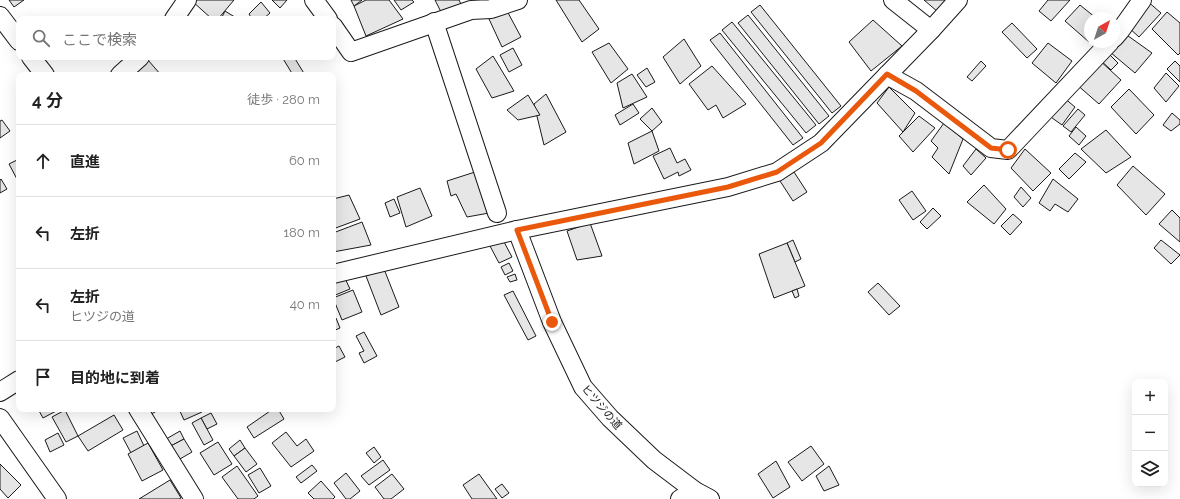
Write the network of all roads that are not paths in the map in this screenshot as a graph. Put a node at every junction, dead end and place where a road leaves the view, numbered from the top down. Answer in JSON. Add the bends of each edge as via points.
{"nodes":[{"id":1,"x":186,"y":0,"type":"edge"},
{"id":2,"x":314,"y":0,"type":"edge"},
{"id":3,"x":518,"y":0,"type":"edge"},
{"id":4,"x":893,"y":0,"type":"edge"},
{"id":5,"x":958,"y":0,"type":"edge"},
{"id":6,"x":1142,"y":0,"type":"edge"},
{"id":7,"x":0,"y":16,"type":"edge"},
{"id":8,"x":176,"y":16,"type":"edge"},
{"id":9,"x":326,"y":16,"type":"edge"},
{"id":10,"x":434,"y":22,"type":"junction"},
{"id":11,"x":336,"y":30,"type":"edge"},
{"id":12,"x":931,"y":30,"type":"junction"},
{"id":13,"x":1120,"y":31,"type":"edge"},
{"id":14,"x":16,"y":37,"type":"edge"},
{"id":15,"x":1104,"y":48,"type":"edge"},
{"id":16,"x":33,"y":60,"type":"edge"},
{"id":17,"x":137,"y":60,"type":"edge"},
{"id":18,"x":43,"y":72,"type":"edge"},
{"id":19,"x":123,"y":72,"type":"edge"},
{"id":20,"x":887,"y":74,"type":"junction"},
{"id":21,"x":497,"y":213,"type":"dead end"},
{"id":22,"x":517,"y":230,"type":"junction"},
{"id":23,"x":336,"y":273,"type":"edge"},
{"id":24,"x":16,"y":382,"type":"edge"},
{"id":25,"x":0,"y":392,"type":"edge"},
{"id":26,"x":140,"y":412,"type":"edge"},
{"id":27,"x":0,"y":418,"type":"edge"},
{"id":28,"x":695,"y":496,"type":"edge"},
{"id":29,"x":57,"y":499,"type":"edge"},
{"id":30,"x":194,"y":499,"type":"edge"}],
"edges":[{"from":1,"to":8,"type":"street"},
{"from":2,"to":9,"type":"street"},
{"from":3,"to":10,"type":"street","via":[[492,9],[471,10]]},
{"from":4,"to":12,"type":"street"},
{"from":5,"to":12,"type":"street"},
{"from":6,"to":13,"type":"street"},
{"from":7,"to":14,"type":"street"},
{"from":10,"to":11,"type":"street","via":[[351,52]]},
{"from":10,"to":21,"type":"street"},
{"from":12,"to":20,"type":"street"},
{"from":15,"to":20,"type":"street","via":[[1008,150],[991,148],[916,91]]},
{"from":16,"to":18,"type":"street"},
{"from":17,"to":19,"type":"street"},
{"from":20,"to":22,"type":"street","via":[[821,143],[777,172],[728,187]]},
{"from":22,"to":23,"type":"street"},
{"from":22,"to":28,"type":"street","name":"ヒツジの道","via":[[552,322],[583,387],[610,418]]},
{"from":24,"to":25,"type":"street"},
{"from":26,"to":30,"type":"street"},
{"from":27,"to":29,"type":"street"}]}
